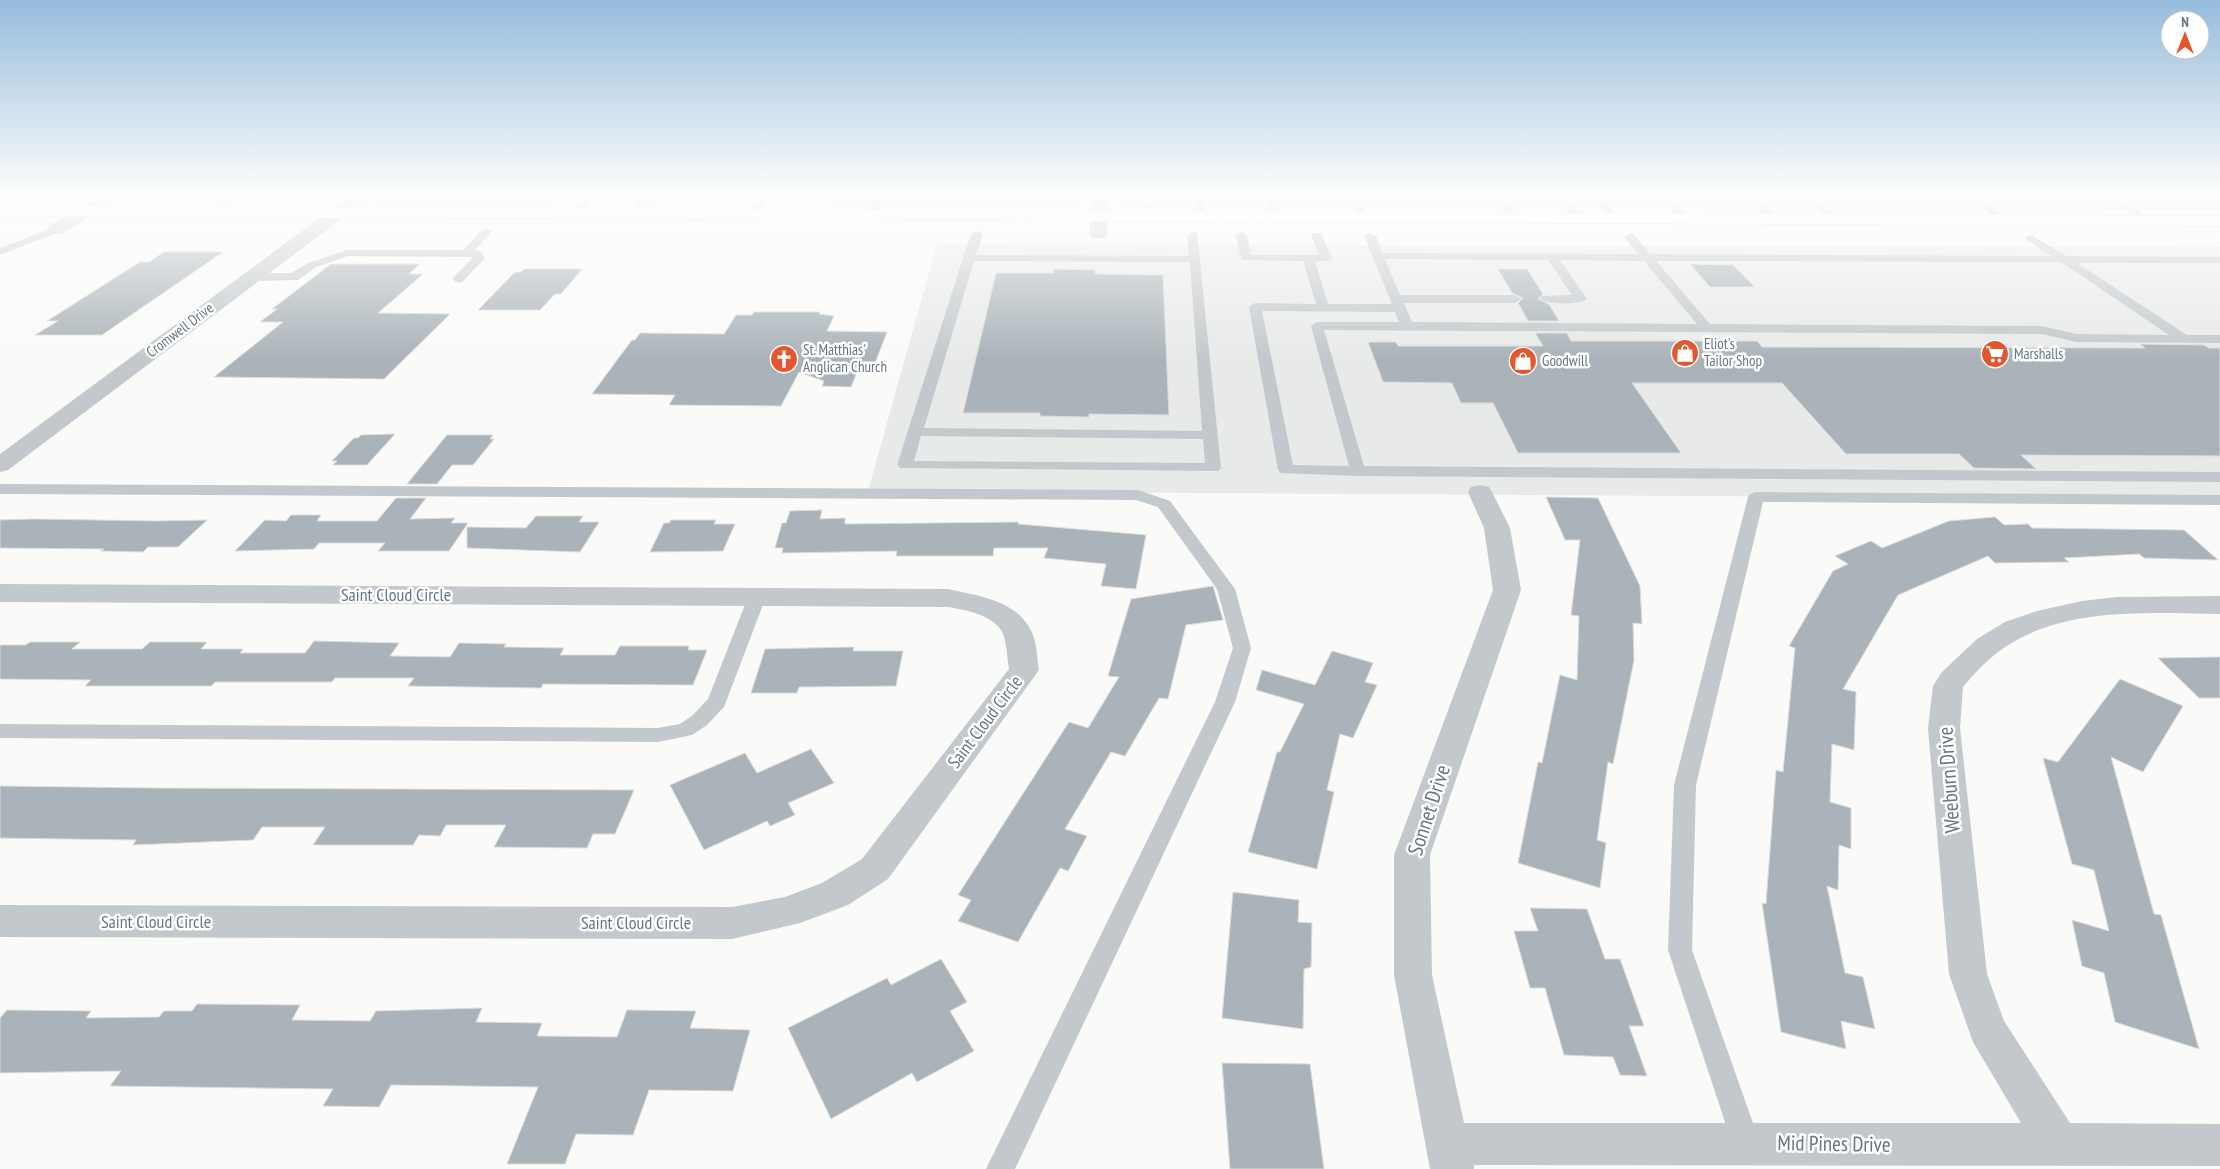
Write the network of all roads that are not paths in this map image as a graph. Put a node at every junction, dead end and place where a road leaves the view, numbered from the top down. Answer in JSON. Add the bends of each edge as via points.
{"nodes":[{"id":1,"x":288,"y":251,"type":"edge"},
{"id":2,"x":469,"y":251,"type":"edge"},
{"id":3,"x":974,"y":251,"type":"edge"},
{"id":4,"x":1194,"y":251,"type":"edge"},
{"id":5,"x":1244,"y":251,"type":"edge"},
{"id":6,"x":1323,"y":251,"type":"edge"},
{"id":7,"x":1376,"y":251,"type":"edge"},
{"id":8,"x":1642,"y":251,"type":"edge"},
{"id":9,"x":2051,"y":251,"type":"edge"},
{"id":10,"x":466,"y":253,"type":"junction"},
{"id":11,"x":1378,"y":256,"type":"junction"},
{"id":12,"x":1552,"y":256,"type":"junction"},
{"id":13,"x":1647,"y":257,"type":"junction"},
{"id":14,"x":969,"y":258,"type":"junction"},
{"id":15,"x":1308,"y":258,"type":"junction"},
{"id":16,"x":1195,"y":259,"type":"junction"},
{"id":17,"x":2064,"y":259,"type":"junction"},
{"id":18,"x":2220,"y":260,"type":"edge"},
{"id":19,"x":252,"y":277,"type":"junction"},
{"id":20,"x":458,"y":279,"type":"dead end"},
{"id":21,"x":1515,"y":299,"type":"dead end"},
{"id":22,"x":1546,"y":299,"type":"dead end"},
{"id":23,"x":1397,"y":303,"type":"junction"},
{"id":24,"x":1323,"y":307,"type":"junction"},
{"id":25,"x":1407,"y":326,"type":"junction"},
{"id":26,"x":1706,"y":328,"type":"junction"},
{"id":27,"x":2184,"y":339,"type":"junction"},
{"id":28,"x":2220,"y":339,"type":"edge"},
{"id":29,"x":915,"y":432,"type":"junction"},
{"id":30,"x":1210,"y":435,"type":"junction"},
{"id":31,"x":0,"y":465,"type":"edge"},
{"id":32,"x":1358,"y":471,"type":"junction"},
{"id":33,"x":2220,"y":477,"type":"edge"},
{"id":34,"x":0,"y":489,"type":"edge"},
{"id":35,"x":1480,"y":492,"type":"dead end"},
{"id":36,"x":2220,"y":500,"type":"edge"},
{"id":37,"x":0,"y":593,"type":"edge"},
{"id":38,"x":758,"y":597,"type":"junction"},
{"id":39,"x":2220,"y":605,"type":"edge"},
{"id":40,"x":0,"y":731,"type":"edge"},
{"id":41,"x":0,"y":921,"type":"edge"},
{"id":42,"x":1746,"y":1143,"type":"junction"},
{"id":43,"x":2220,"y":1145,"type":"edge"},
{"id":44,"x":2059,"y":1146,"type":"junction"},
{"id":45,"x":1450,"y":1157,"type":"edge"},
{"id":46,"x":1000,"y":1169,"type":"edge"}],
"edges":[{"from":1,"to":19,"type":"street","name":"Cromwell Drive"},
{"from":2,"to":10,"type":"lane"},
{"from":3,"to":14,"type":"lane"},
{"from":4,"to":16,"type":"lane"},
{"from":5,"to":15,"type":"lane","via":[[1246,258]]},
{"from":6,"to":15,"type":"lane","via":[[1326,258]]},
{"from":7,"to":11,"type":"lane"},
{"from":8,"to":13,"type":"lane"},
{"from":9,"to":17,"type":"lane"},
{"from":10,"to":19,"type":"lane","via":[[347,254],[312,265],[294,277]]},
{"from":10,"to":20,"type":"lane","via":[[476,254],[479,258]]},
{"from":11,"to":12,"type":"lane"},
{"from":11,"to":23,"type":"lane"},
{"from":12,"to":13,"type":"lane"},
{"from":12,"to":22,"type":"lane","via":[[1581,299]]},
{"from":13,"to":17,"type":"lane"},
{"from":13,"to":26,"type":"lane"},
{"from":14,"to":16,"type":"lane"},
{"from":14,"to":29,"type":"lane"},
{"from":15,"to":24,"type":"lane"},
{"from":16,"to":30,"type":"lane"},
{"from":17,"to":18,"type":"lane"},
{"from":17,"to":27,"type":"lane"},
{"from":19,"to":31,"type":"street","name":"Cromwell Drive"},
{"from":21,"to":23,"type":"lane"},
{"from":23,"to":24,"type":"lane"},
{"from":23,"to":25,"type":"lane"},
{"from":24,"to":32,"type":"lane","via":[[1255,307],[1286,470]]},
{"from":25,"to":26,"type":"lane"},
{"from":25,"to":32,"type":"lane","via":[[1317,326]]},
{"from":26,"to":27,"type":"lane","via":[[2042,330],[2076,338]]},
{"from":27,"to":28,"type":"lane"},
{"from":29,"to":30,"type":"lane"},
{"from":29,"to":30,"type":"lane","via":[[905,464],[1213,468]]},
{"from":32,"to":33,"type":"lane"},
{"from":34,"to":46,"type":"lane","via":[[1138,495],[1164,504],[1226,589],[1242,648],[1225,702]]},
{"from":35,"to":45,"type":"street","name":"Sonnet Drive","via":[[1497,528],[1507,590],[1412,855],[1413,976]]},
{"from":36,"to":42,"type":"lane","via":[[1756,497],[1684,785],[1680,950]]},
{"from":37,"to":38,"type":"street","name":"Saint Cloud Circle"},
{"from":38,"to":40,"type":"lane","via":[[717,702],[685,730],[658,735]]},
{"from":38,"to":41,"type":"street","name":"Saint Cloud Circle","via":[[948,598],[985,605],[1012,624],[1017,634],[1024,670],[875,869],[836,894],[787,912],[732,923]]},
{"from":39,"to":44,"type":"street","name":"Weeburn Drive","via":[[2124,605],[2026,623],[1992,641],[1969,660],[1948,687],[1944,728],[1968,974],[1987,1029]]},
{"from":42,"to":44,"type":"street","name":"Mid Pines Drive"},
{"from":42,"to":45,"type":"street","name":"Mid Pines Drive"},
{"from":43,"to":44,"type":"street","name":"Mid Pines Drive"}]}
